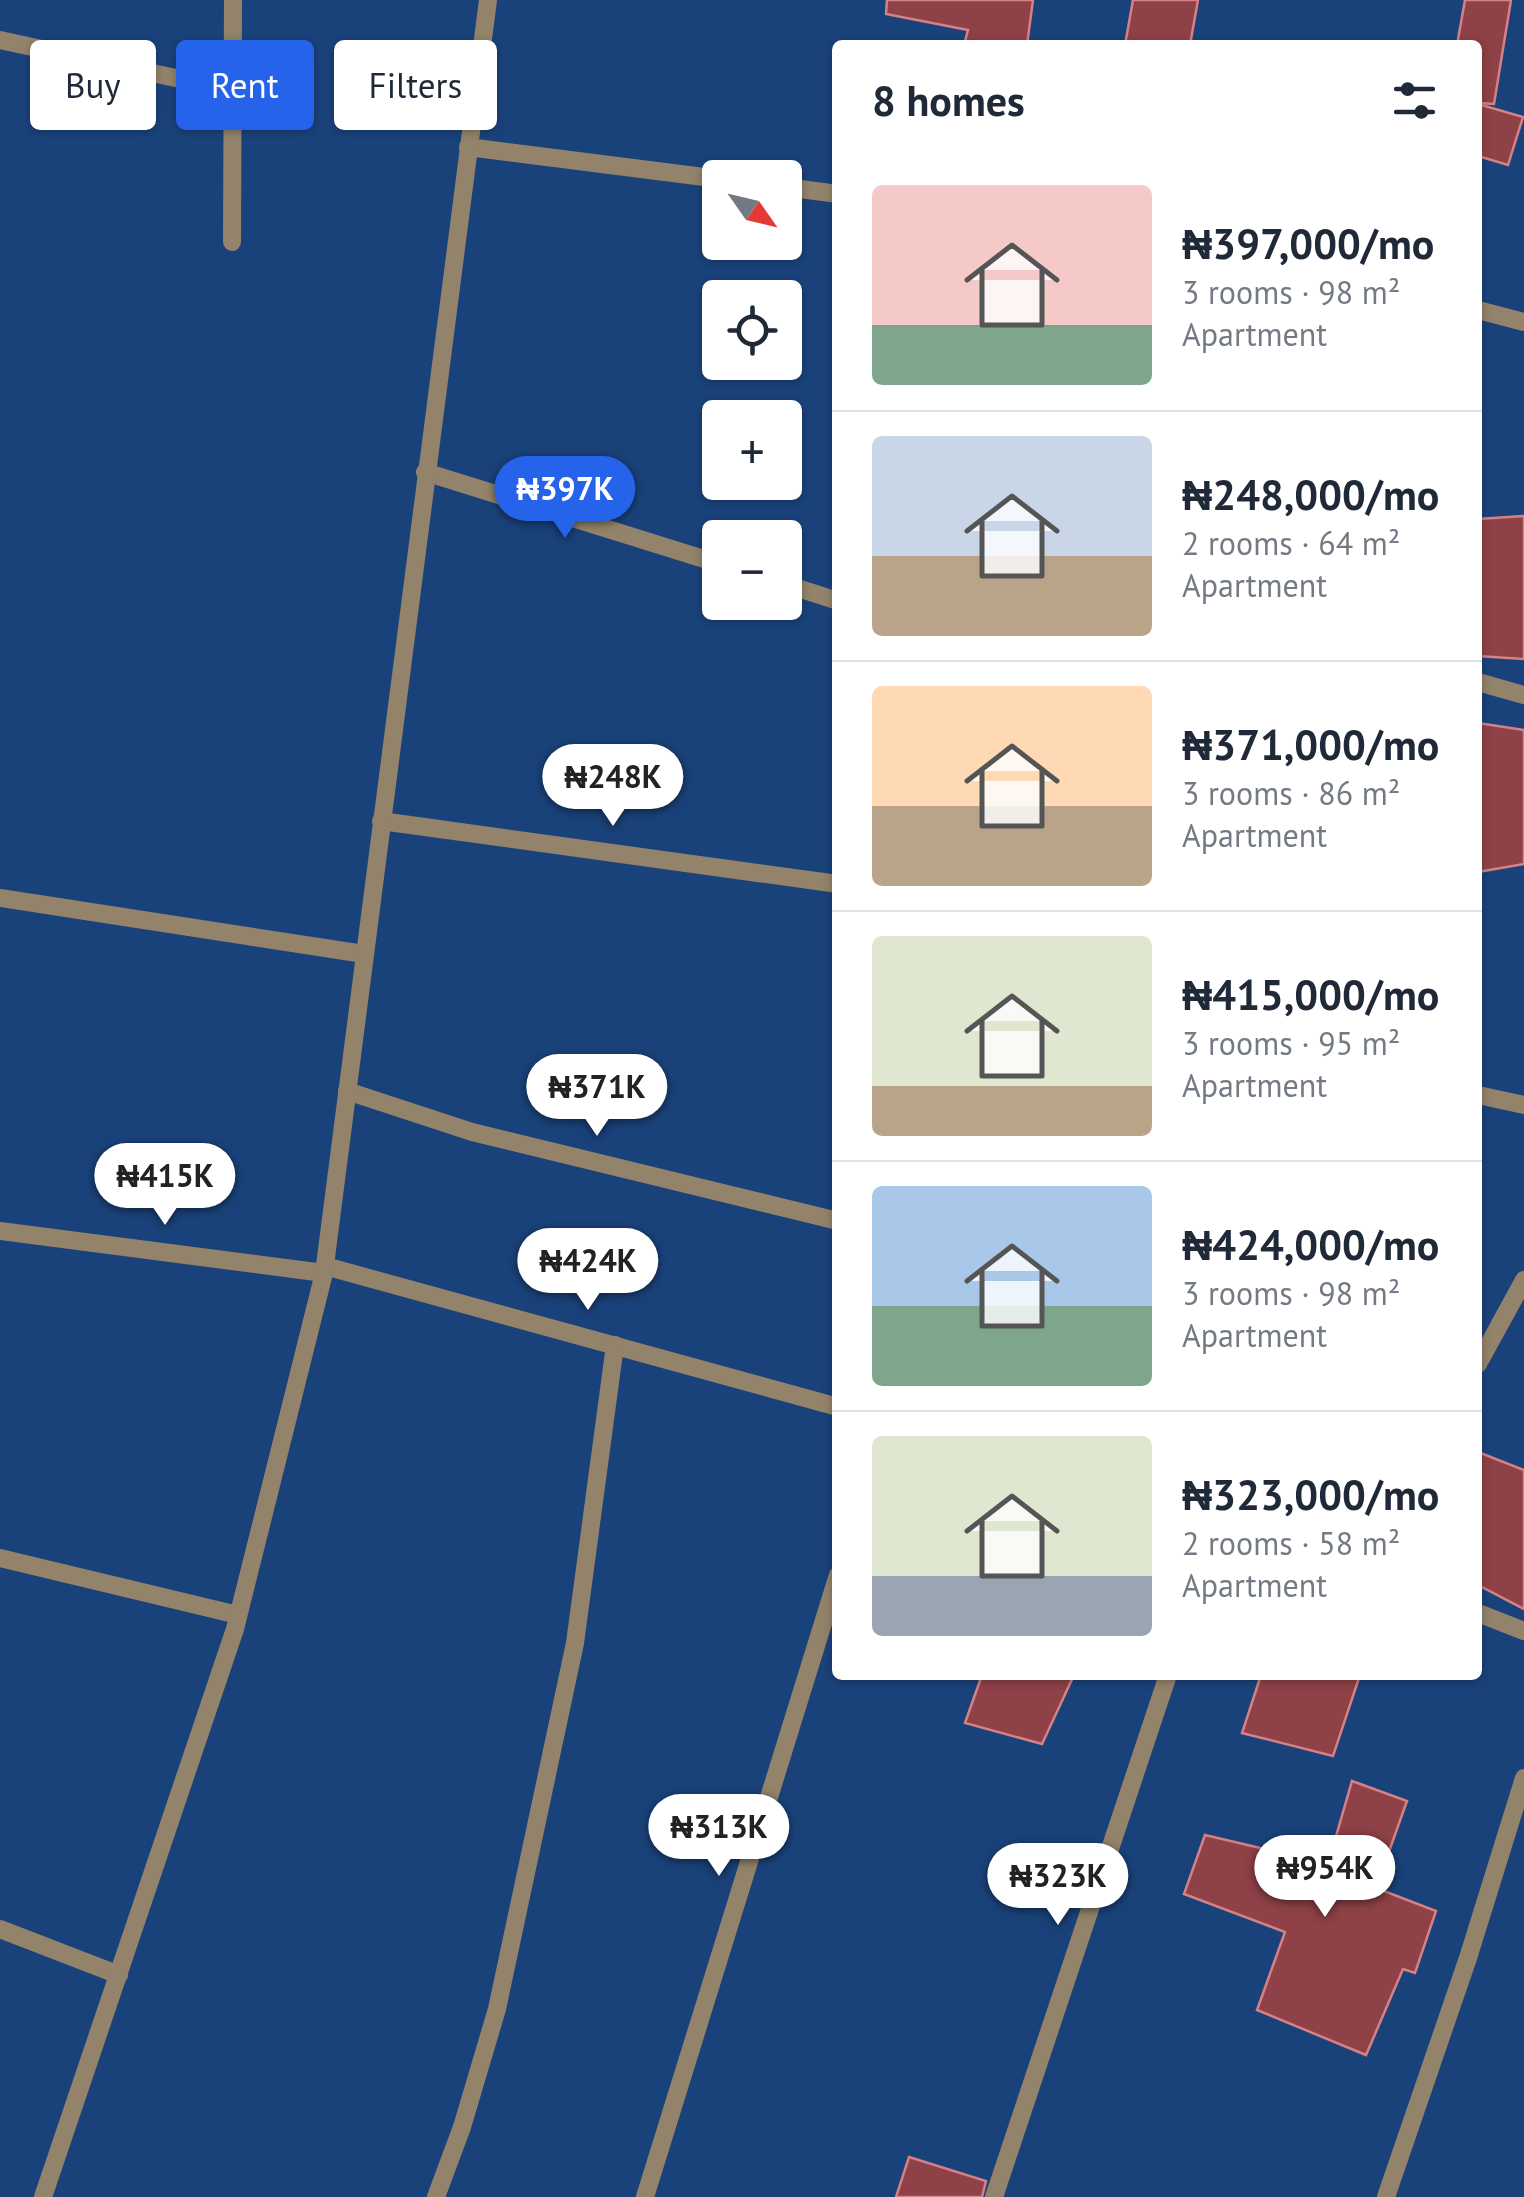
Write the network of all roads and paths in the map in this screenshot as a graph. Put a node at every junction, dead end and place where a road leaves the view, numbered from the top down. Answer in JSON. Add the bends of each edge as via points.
{"nodes":[{"id":1,"x":233,"y":0,"type":"edge"},
{"id":2,"x":488,"y":0,"type":"edge"},
{"id":3,"x":0,"y":40,"type":"edge"},
{"id":4,"x":232,"y":40,"type":"edge"},
{"id":5,"x":176,"y":78,"type":"edge"},
{"id":6,"x":231,"y":130,"type":"edge"},
{"id":7,"x":468,"y":147,"type":"junction"},
{"id":8,"x":702,"y":177,"type":"edge"},
{"id":9,"x":802,"y":189,"type":"edge"},
{"id":10,"x":832,"y":193,"type":"edge"},
{"id":11,"x":232,"y":242,"type":"dead end"},
{"id":12,"x":1482,"y":311,"type":"edge"},
{"id":13,"x":1524,"y":322,"type":"edge"},
{"id":14,"x":425,"y":472,"type":"junction"},
{"id":15,"x":702,"y":558,"type":"edge"},
{"id":16,"x":802,"y":589,"type":"edge"},
{"id":17,"x":832,"y":598,"type":"edge"},
{"id":18,"x":1482,"y":683,"type":"edge"},
{"id":19,"x":1524,"y":696,"type":"edge"},
{"id":20,"x":382,"y":821,"type":"junction"},
{"id":21,"x":832,"y":883,"type":"edge"},
{"id":22,"x":0,"y":898,"type":"edge"},
{"id":23,"x":364,"y":954,"type":"junction"},
{"id":24,"x":347,"y":1092,"type":"junction"},
{"id":25,"x":1482,"y":1097,"type":"edge"},
{"id":26,"x":1524,"y":1105,"type":"edge"},
{"id":27,"x":832,"y":1221,"type":"edge"},
{"id":28,"x":0,"y":1231,"type":"edge"},
{"id":29,"x":325,"y":1269,"type":"junction"},
{"id":30,"x":1524,"y":1280,"type":"edge"},
{"id":31,"x":616,"y":1346,"type":"junction"},
{"id":32,"x":1482,"y":1357,"type":"edge"},
{"id":33,"x":832,"y":1405,"type":"edge"},
{"id":34,"x":0,"y":1558,"type":"edge"},
{"id":35,"x":832,"y":1593,"type":"edge"},
{"id":36,"x":1482,"y":1614,"type":"edge"},
{"id":37,"x":238,"y":1615,"type":"junction"},
{"id":38,"x":1524,"y":1630,"type":"edge"},
{"id":39,"x":1166,"y":1680,"type":"edge"},
{"id":40,"x":1524,"y":1778,"type":"edge"},
{"id":41,"x":0,"y":1929,"type":"edge"},
{"id":42,"x":119,"y":1975,"type":"junction"},
{"id":43,"x":43,"y":2197,"type":"edge"},
{"id":44,"x":436,"y":2197,"type":"edge"},
{"id":45,"x":645,"y":2197,"type":"edge"},
{"id":46,"x":994,"y":2197,"type":"edge"},
{"id":47,"x":1386,"y":2197,"type":"edge"}],
"edges":[{"from":1,"to":4,"type":"street"},
{"from":2,"to":7,"type":"street"},
{"from":3,"to":5,"type":"street"},
{"from":6,"to":11,"type":"street"},
{"from":7,"to":8,"type":"street"},
{"from":7,"to":14,"type":"street"},
{"from":9,"to":10,"type":"street"},
{"from":12,"to":13,"type":"street"},
{"from":14,"to":15,"type":"street"},
{"from":14,"to":20,"type":"street"},
{"from":16,"to":17,"type":"street"},
{"from":18,"to":19,"type":"street"},
{"from":20,"to":21,"type":"street"},
{"from":20,"to":23,"type":"street"},
{"from":22,"to":23,"type":"street"},
{"from":23,"to":24,"type":"street"},
{"from":24,"to":27,"type":"street","via":[[472,1132]]},
{"from":24,"to":29,"type":"street"},
{"from":25,"to":26,"type":"street"},
{"from":28,"to":29,"type":"street"},
{"from":29,"to":31,"type":"street"},
{"from":29,"to":37,"type":"street"},
{"from":30,"to":32,"type":"street"},
{"from":31,"to":33,"type":"street"},
{"from":31,"to":44,"type":"street","via":[[576,1642],[498,2009]]},
{"from":34,"to":37,"type":"street"},
{"from":35,"to":45,"type":"street"},
{"from":36,"to":38,"type":"street"},
{"from":37,"to":42,"type":"street"},
{"from":39,"to":46,"type":"street"},
{"from":40,"to":47,"type":"street"},
{"from":41,"to":42,"type":"street"},
{"from":42,"to":43,"type":"street"}]}
